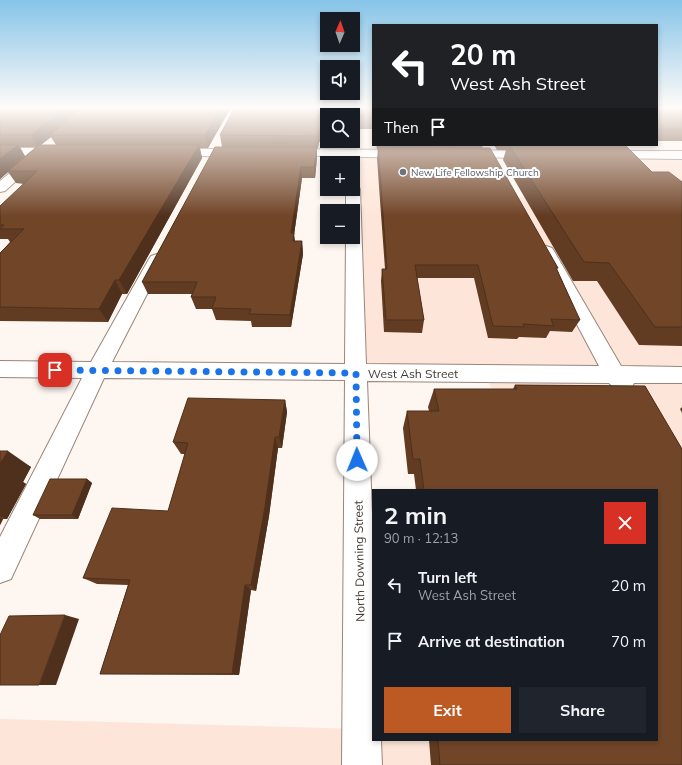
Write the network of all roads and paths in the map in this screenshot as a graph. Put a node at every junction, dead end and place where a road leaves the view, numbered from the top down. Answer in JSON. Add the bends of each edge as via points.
{"nodes":[{"id":1,"x":49,"y":145,"type":"edge"},
{"id":2,"x":218,"y":145,"type":"edge"},
{"id":3,"x":621,"y":146,"type":"edge"},
{"id":4,"x":489,"y":150,"type":"edge"},
{"id":5,"x":0,"y":152,"type":"edge"},
{"id":6,"x":40,"y":152,"type":"junction"},
{"id":7,"x":72,"y":152,"type":"edge"},
{"id":8,"x":159,"y":153,"type":"edge"},
{"id":9,"x":214,"y":153,"type":"junction"},
{"id":10,"x":252,"y":153,"type":"edge"},
{"id":11,"x":276,"y":153,"type":"edge"},
{"id":12,"x":422,"y":154,"type":"edge"},
{"id":13,"x":453,"y":154,"type":"edge"},
{"id":14,"x":546,"y":155,"type":"edge"},
{"id":15,"x":592,"y":155,"type":"edge"},
{"id":16,"x":631,"y":155,"type":"junction"},
{"id":17,"x":682,"y":155,"type":"edge"},
{"id":18,"x":322,"y":156,"type":"edge"},
{"id":19,"x":360,"y":158,"type":"edge"},
{"id":20,"x":645,"y":168,"type":"edge"},
{"id":21,"x":502,"y":173,"type":"edge"},
{"id":22,"x":203,"y":174,"type":"edge"},
{"id":23,"x":0,"y":188,"type":"edge"},
{"id":24,"x":353,"y":196,"type":"edge"},
{"id":25,"x":539,"y":237,"type":"edge"},
{"id":26,"x":165,"y":244,"type":"edge"},
{"id":27,"x":0,"y":369,"type":"edge"},
{"id":28,"x":97,"y":370,"type":"junction"},
{"id":29,"x":356,"y":373,"type":"junction"},
{"id":30,"x":615,"y":375,"type":"junction"},
{"id":31,"x":682,"y":375,"type":"edge"},
{"id":32,"x":634,"y":396,"type":"edge"},
{"id":33,"x":0,"y":568,"type":"edge"},
{"id":34,"x":362,"y":765,"type":"edge"}],
"edges":[{"from":1,"to":6,"type":"street"},
{"from":2,"to":9,"type":"street"},
{"from":3,"to":16,"type":"street"},
{"from":4,"to":13,"type":"street"},
{"from":4,"to":14,"type":"street"},
{"from":4,"to":21,"type":"street"},
{"from":5,"to":6,"type":"street"},
{"from":6,"to":7,"type":"street"},
{"from":6,"to":23,"type":"street"},
{"from":8,"to":9,"type":"street"},
{"from":9,"to":10,"type":"street"},
{"from":9,"to":22,"type":"street"},
{"from":11,"to":18,"type":"street"},
{"from":12,"to":19,"type":"street"},
{"from":15,"to":16,"type":"street"},
{"from":16,"to":17,"type":"street"},
{"from":16,"to":20,"type":"street"},
{"from":24,"to":29,"type":"street","name":"North Downing Street"},
{"from":25,"to":30,"type":"street"},
{"from":26,"to":28,"type":"street"},
{"from":27,"to":28,"type":"street","name":"West Ash Street"},
{"from":28,"to":29,"type":"street","name":"West Ash Street"},
{"from":28,"to":33,"type":"street"},
{"from":29,"to":30,"type":"street","name":"West Ash Street"},
{"from":29,"to":34,"type":"street","name":"North Downing Street"},
{"from":30,"to":31,"type":"street","name":"West Ash Street"},
{"from":30,"to":32,"type":"street"}]}
